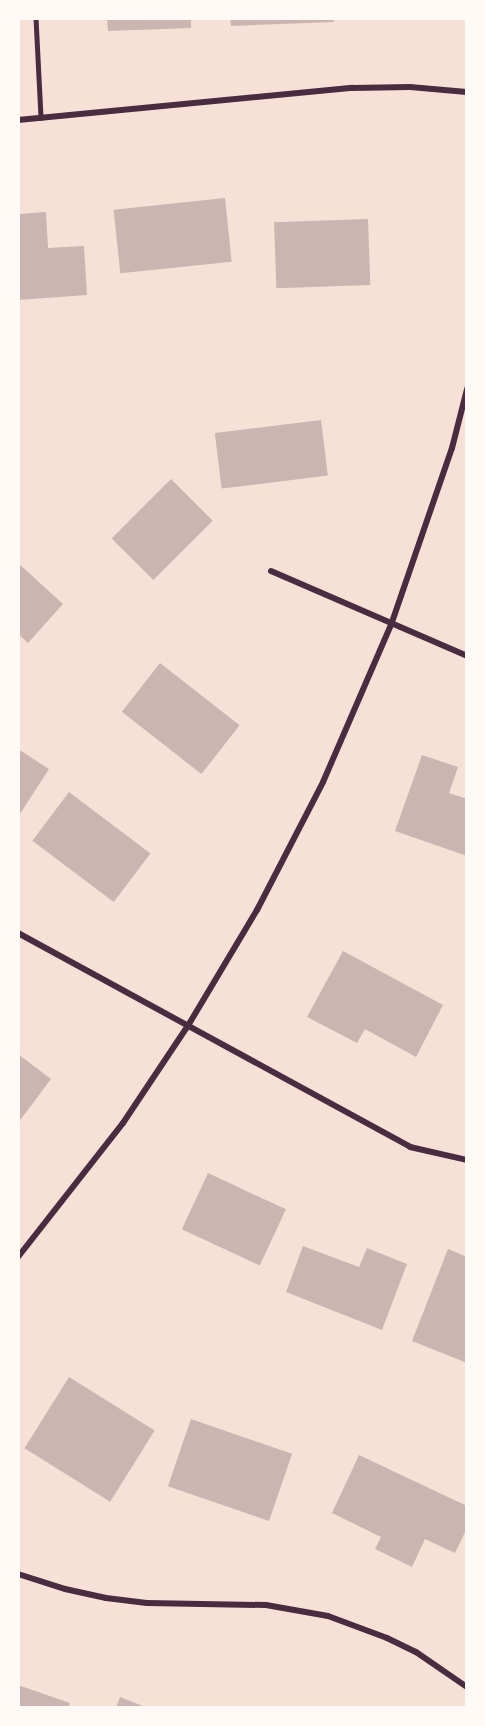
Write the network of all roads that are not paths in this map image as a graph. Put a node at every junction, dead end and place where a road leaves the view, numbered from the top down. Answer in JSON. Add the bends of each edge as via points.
{"nodes":[{"id":1,"x":36,"y":18,"type":"edge"},
{"id":2,"x":467,"y":92,"type":"edge"},
{"id":3,"x":41,"y":118,"type":"junction"},
{"id":4,"x":18,"y":120,"type":"edge"},
{"id":5,"x":467,"y":389,"type":"edge"},
{"id":6,"x":271,"y":571,"type":"dead end"},
{"id":7,"x":391,"y":625,"type":"junction"},
{"id":8,"x":467,"y":656,"type":"edge"},
{"id":9,"x":18,"y":933,"type":"edge"},
{"id":10,"x":189,"y":1024,"type":"junction"},
{"id":11,"x":467,"y":1160,"type":"edge"},
{"id":12,"x":18,"y":1257,"type":"edge"},
{"id":13,"x":18,"y":1574,"type":"edge"},
{"id":14,"x":467,"y":1687,"type":"edge"}],
"edges":[{"from":1,"to":3,"type":"lane"},
{"from":2,"to":3,"type":"street","via":[[410,87],[352,88]]},
{"from":3,"to":4,"type":"street"},
{"from":5,"to":7,"type":"street","via":[[452,448]]},
{"from":6,"to":7,"type":"street"},
{"from":7,"to":8,"type":"street"},
{"from":7,"to":10,"type":"street","via":[[323,782],[257,910]]},
{"from":9,"to":10,"type":"street"},
{"from":10,"to":11,"type":"street","via":[[410,1147]]},
{"from":10,"to":12,"type":"street","via":[[123,1123]]},
{"from":13,"to":14,"type":"street","via":[[106,1598],[147,1603],[266,1605],[328,1616],[416,1652]]}]}
